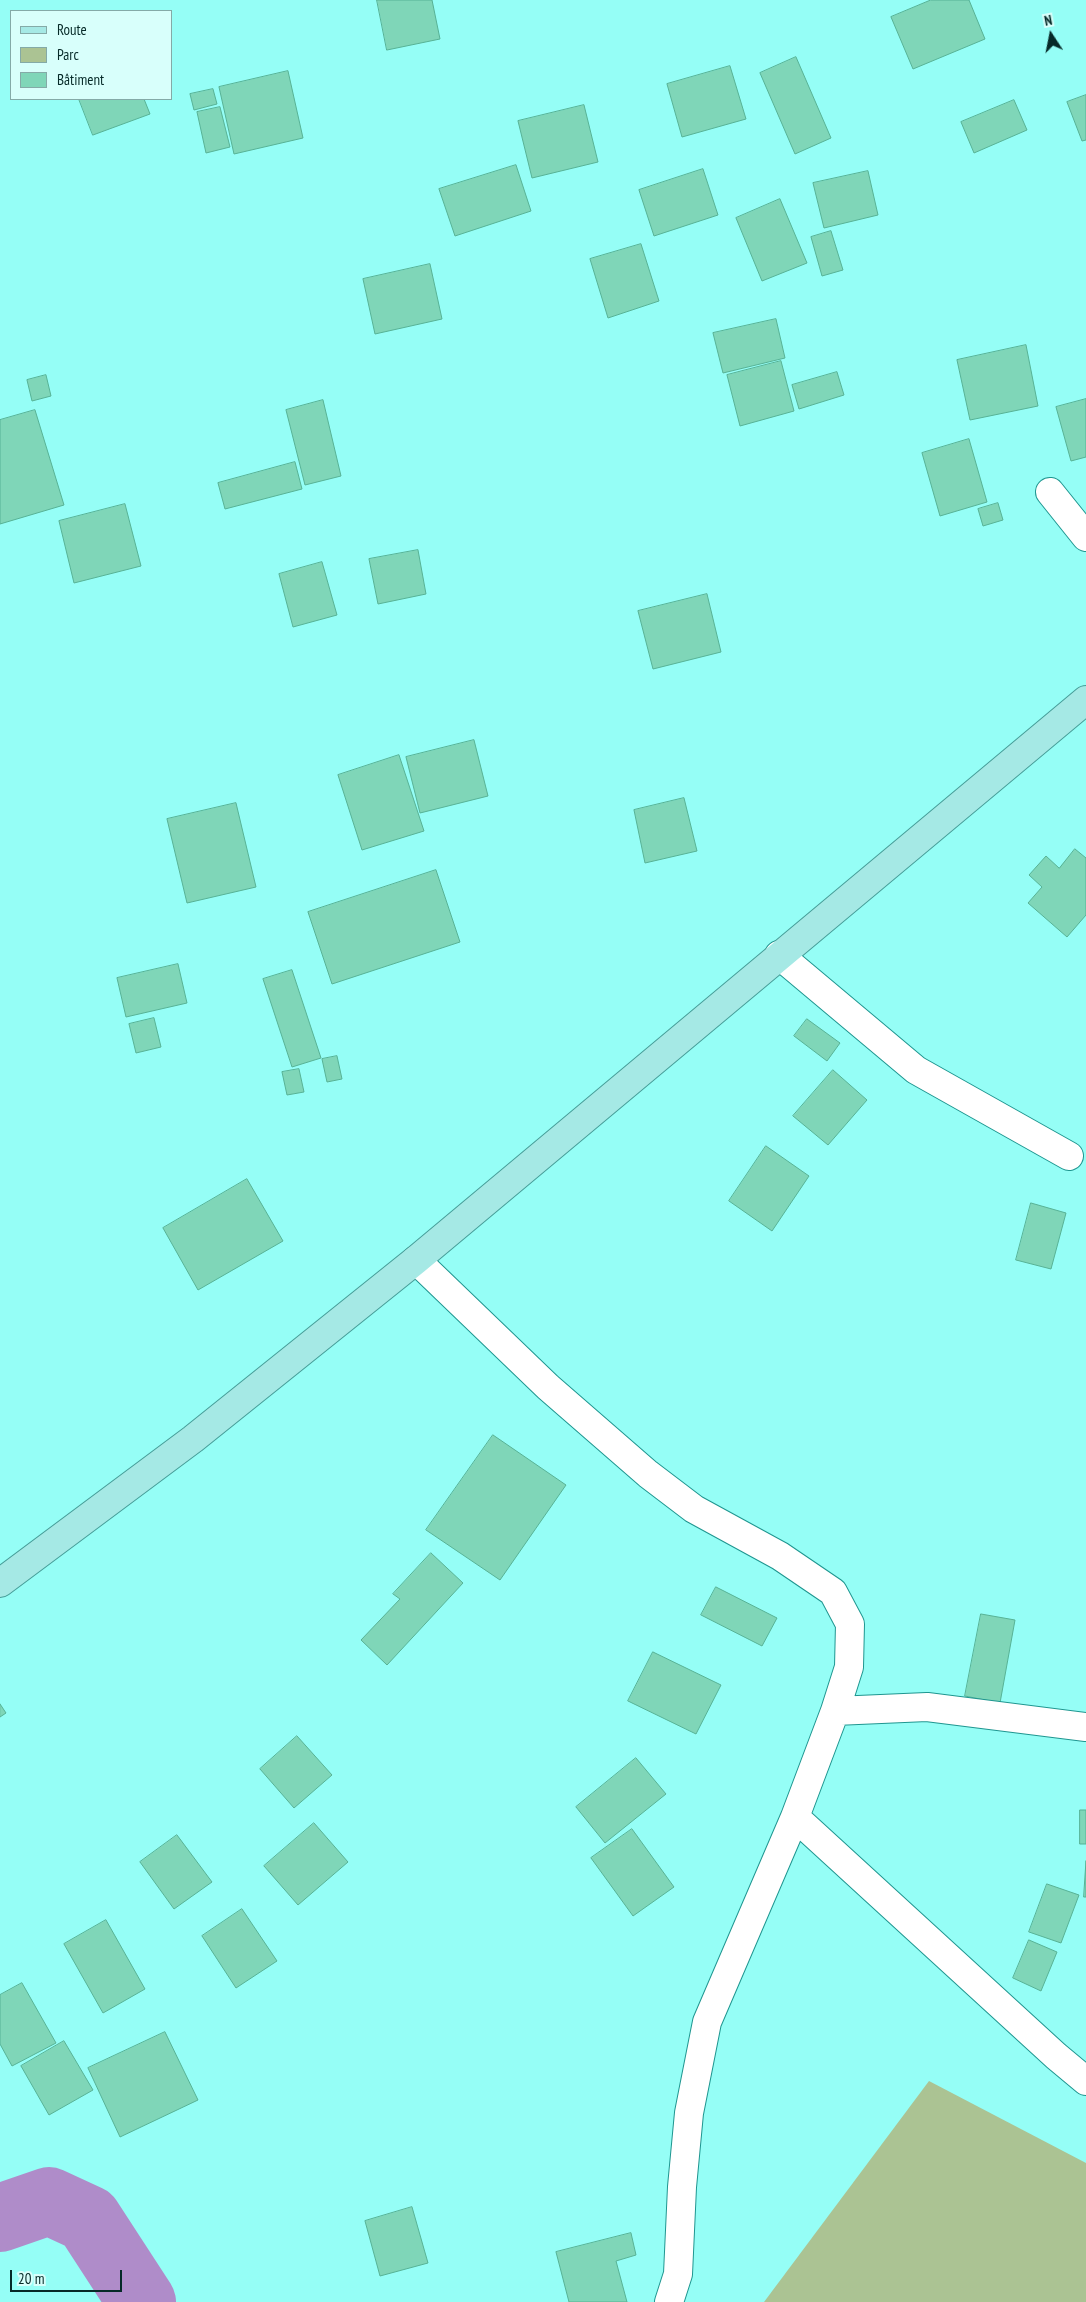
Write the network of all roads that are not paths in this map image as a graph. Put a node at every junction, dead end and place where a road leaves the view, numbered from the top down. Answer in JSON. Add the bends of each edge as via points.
{"nodes":[{"id":1,"x":1050,"y":492,"type":"dead end"},
{"id":2,"x":1086,"y":537,"type":"edge"},
{"id":3,"x":1086,"y":700,"type":"edge"},
{"id":4,"x":779,"y":955,"type":"junction"},
{"id":5,"x":1068,"y":1156,"type":"dead end"},
{"id":6,"x":416,"y":1260,"type":"junction"},
{"id":7,"x":0,"y":1584,"type":"edge"},
{"id":8,"x":835,"y":1711,"type":"junction"},
{"id":9,"x":1086,"y":1727,"type":"edge"},
{"id":10,"x":795,"y":1817,"type":"junction"},
{"id":11,"x":1086,"y":2080,"type":"edge"},
{"id":12,"x":669,"y":2302,"type":"edge"}],
"edges":[{"from":1,"to":2,"type":"street"},
{"from":3,"to":4,"type":"main road"},
{"from":4,"to":5,"type":"street","via":[[916,1070]]},
{"from":4,"to":6,"type":"main road"},
{"from":6,"to":7,"type":"main road","via":[[193,1439]]},
{"from":6,"to":8,"type":"street","via":[[548,1388],[648,1474],[694,1509],[780,1556],[833,1592],[850,1624],[849,1667]]},
{"from":8,"to":9,"type":"street","via":[[927,1707]]},
{"from":8,"to":10,"type":"street"},
{"from":10,"to":11,"type":"street"},
{"from":10,"to":12,"type":"street","via":[[707,2022],[689,2112],[678,2274]]}]}
